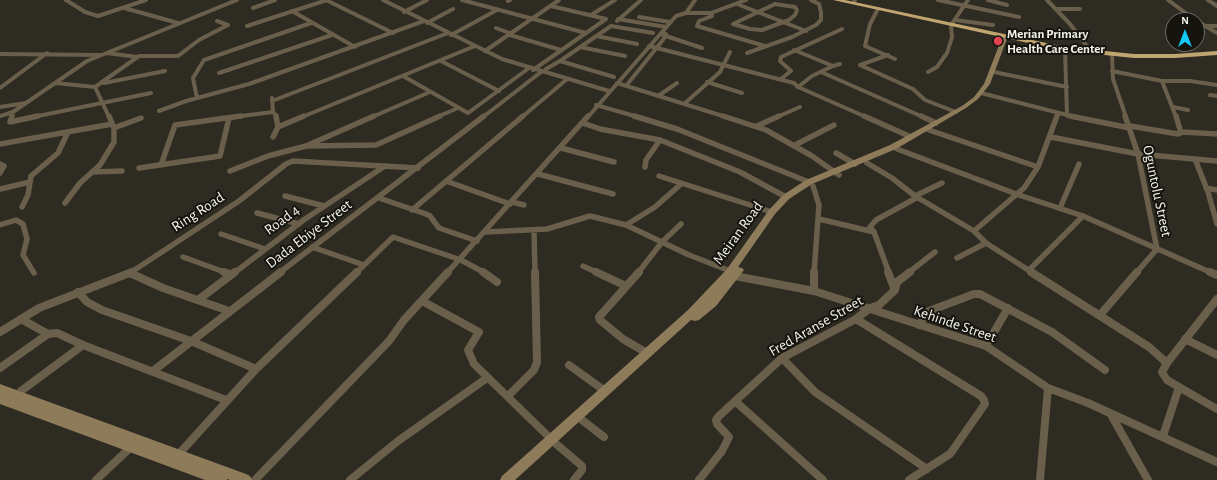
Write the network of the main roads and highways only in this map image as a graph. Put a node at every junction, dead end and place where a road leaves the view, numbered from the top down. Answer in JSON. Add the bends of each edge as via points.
{"nodes":[{"id":1,"x":836,"y":0,"type":"edge"},
{"id":2,"x":845,"y":0,"type":"edge"},
{"id":3,"x":854,"y":1,"type":"edge"},
{"id":4,"x":953,"y":23,"type":"junction"},
{"id":5,"x":1007,"y":37,"type":"junction"},
{"id":6,"x":1217,"y":50,"type":"edge"},
{"id":7,"x":1217,"y":53,"type":"edge"},
{"id":8,"x":983,"y":94,"type":"junction"},
{"id":9,"x":976,"y":101,"type":"junction"},
{"id":10,"x":837,"y":174,"type":"junction"},
{"id":11,"x":811,"y":184,"type":"junction"},
{"id":12,"x":732,"y":274,"type":"junction"},
{"id":13,"x":0,"y":389,"type":"edge"},
{"id":14,"x":0,"y":399,"type":"edge"},
{"id":15,"x":553,"y":441,"type":"junction"},
{"id":16,"x":221,"y":480,"type":"edge"},
{"id":17,"x":246,"y":480,"type":"edge"},
{"id":18,"x":506,"y":480,"type":"edge"},
{"id":19,"x":515,"y":480,"type":"edge"}],
"edges":[{"from":1,"to":4,"type":"highway"},
{"from":2,"to":3,"type":"highway"},
{"from":3,"to":4,"type":"highway"},
{"from":4,"to":5,"type":"highway"},
{"from":4,"to":6,"type":"highway","via":[[1055,44],[1121,53]]},
{"from":5,"to":7,"type":"highway","via":[[1065,49],[1112,54],[1175,56]]},
{"from":5,"to":8,"type":"main road","name":"Meiran Road"},
{"from":5,"to":8,"type":"main road","name":"Meiran Road"},
{"from":8,"to":9,"type":"main road","name":"Meiran Road"},
{"from":9,"to":10,"type":"main road","name":"Meiran Road","via":[[893,147]]},
{"from":9,"to":10,"type":"main road","name":"Meiran Road","via":[[897,149]]},
{"from":10,"to":11,"type":"main road","name":"Meiran Road"},
{"from":11,"to":12,"type":"main road","name":"Meiran Road","via":[[786,205]]},
{"from":11,"to":12,"type":"main road","name":"Meiran Road","via":[[786,197],[772,212]]},
{"from":12,"to":15,"type":"main road","name":"Meiran Road"},
{"from":12,"to":15,"type":"main road","name":"Meiran Road","via":[[712,303],[582,420]]},
{"from":13,"to":17,"type":"main road"},
{"from":14,"to":16,"type":"main road"},
{"from":15,"to":18,"type":"main road","name":"Meiran Road"},
{"from":15,"to":19,"type":"main road","name":"Meiran Road"}]}
